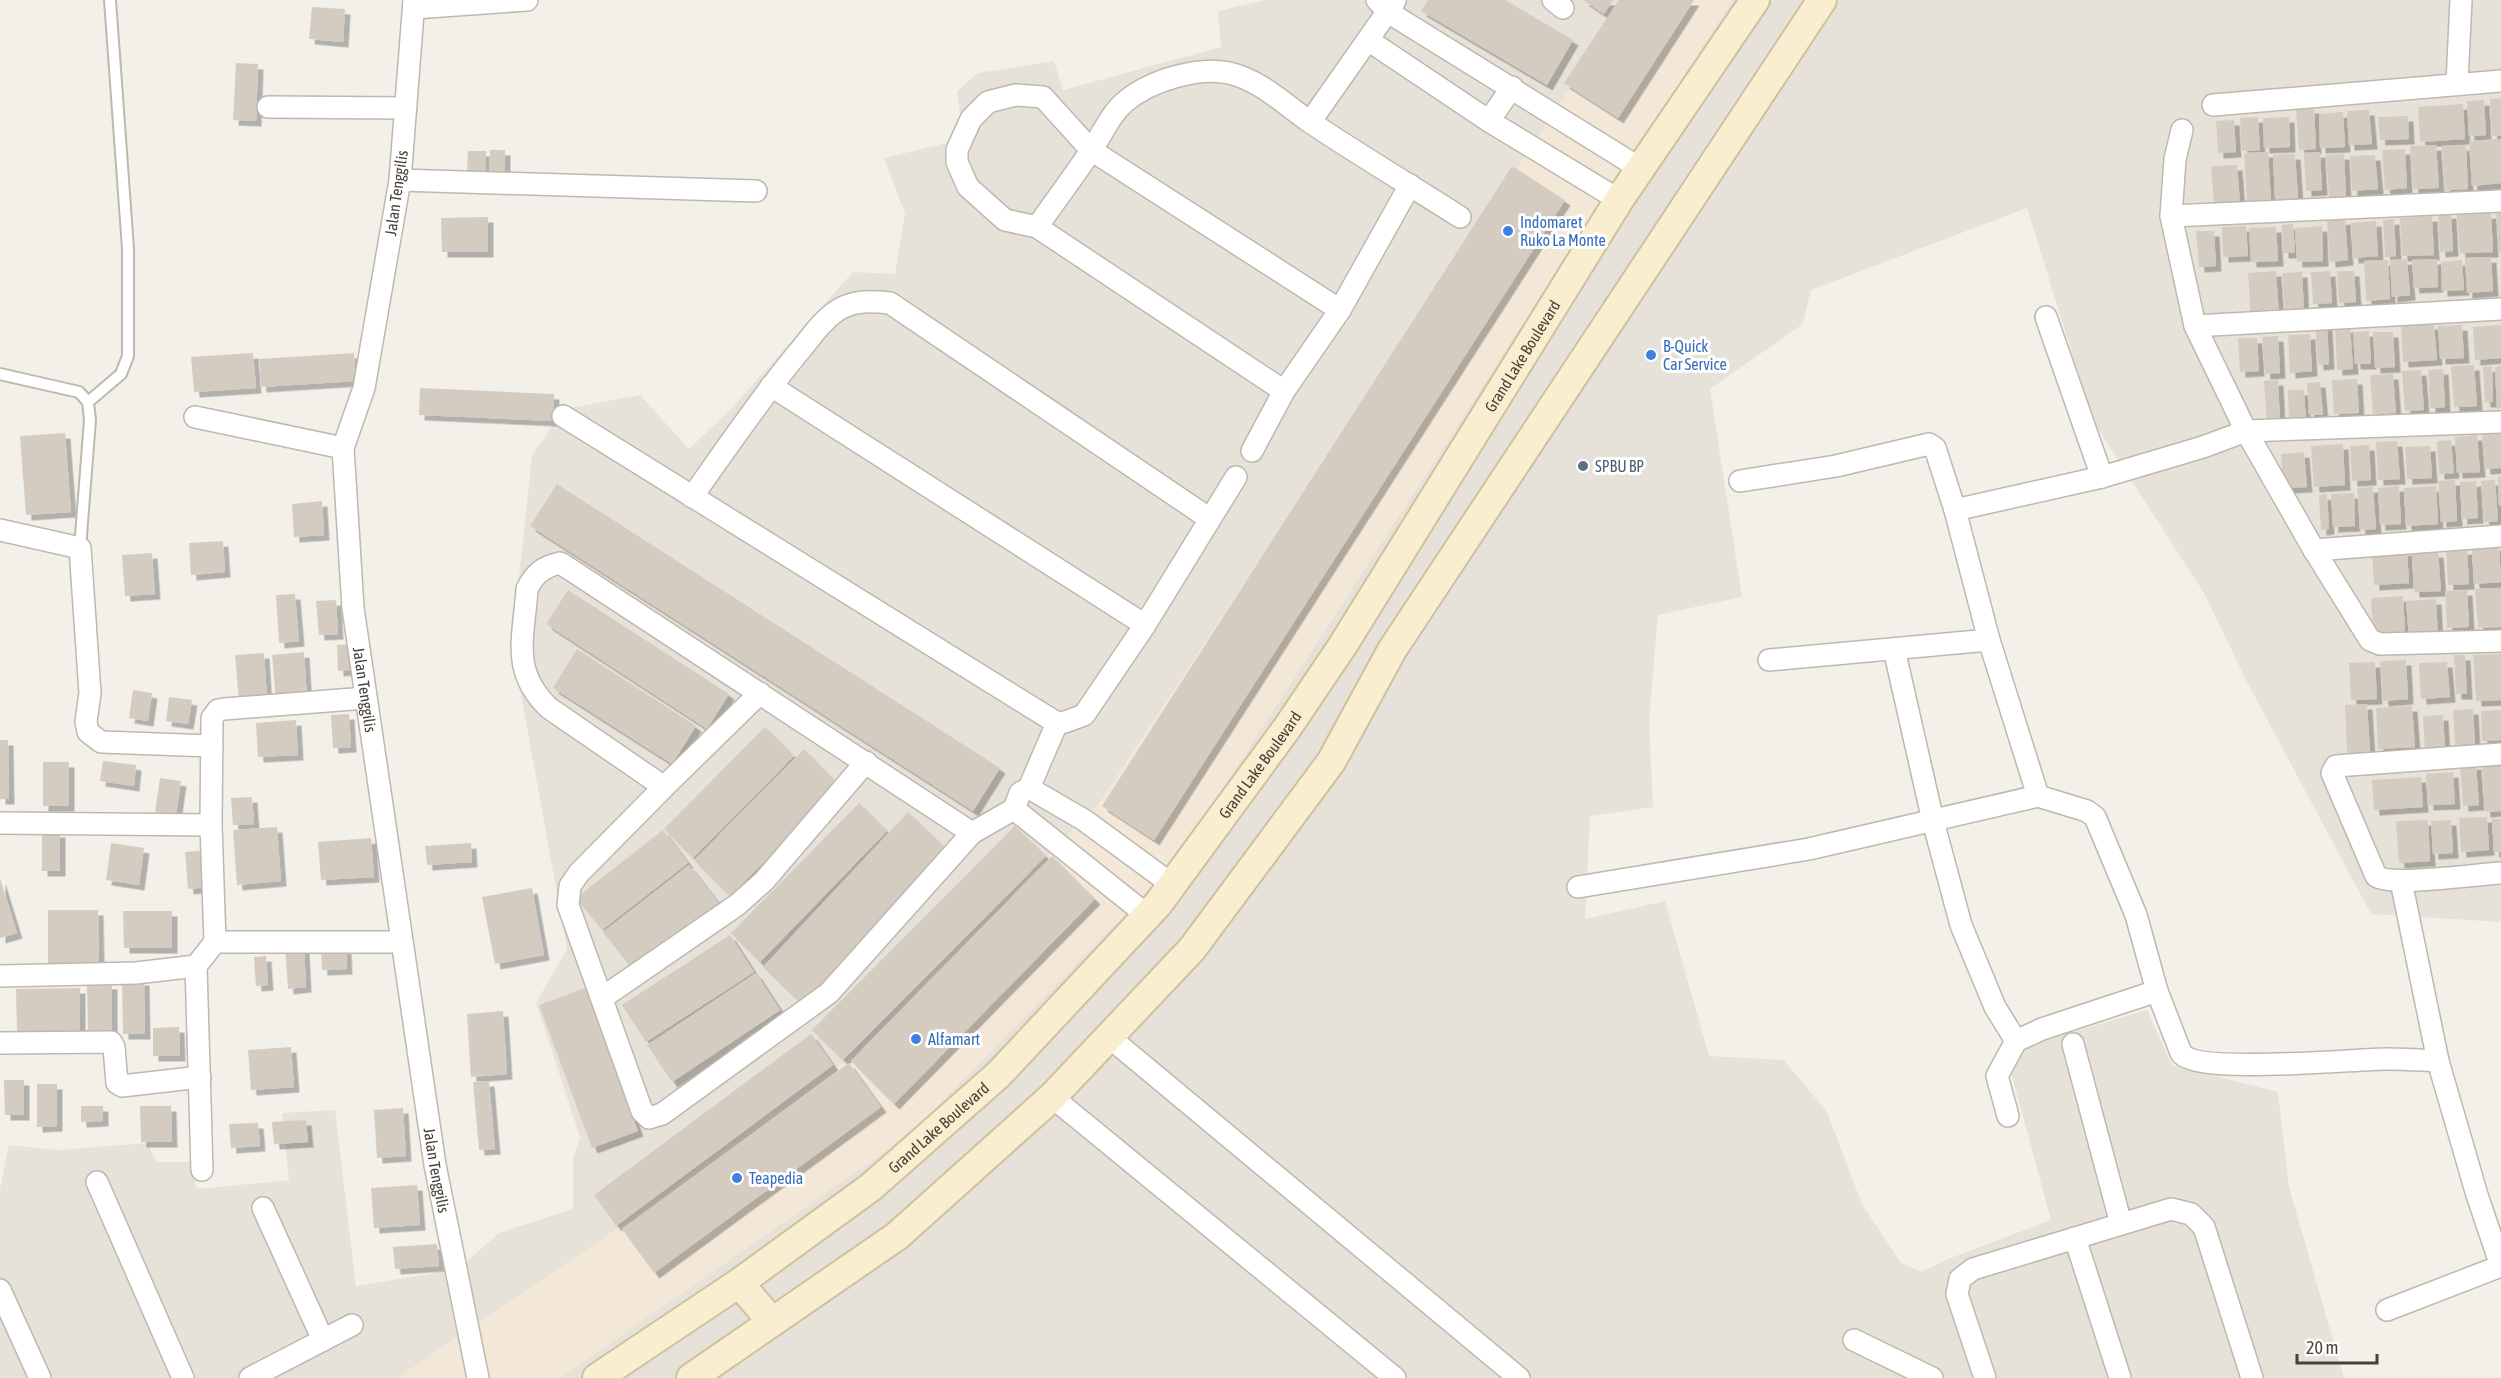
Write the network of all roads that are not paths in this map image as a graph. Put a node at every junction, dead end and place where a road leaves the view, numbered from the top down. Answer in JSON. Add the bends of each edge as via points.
{"nodes":[{"id":1,"x":110,"y":0,"type":"edge"},
{"id":2,"x":527,"y":0,"type":"edge"},
{"id":3,"x":1755,"y":0,"type":"edge"},
{"id":4,"x":1822,"y":0,"type":"edge"},
{"id":5,"x":2461,"y":0,"type":"edge"},
{"id":6,"x":414,"y":4,"type":"edge"},
{"id":7,"x":1387,"y":4,"type":"edge"},
{"id":8,"x":1368,"y":40,"type":"junction"},
{"id":9,"x":2501,"y":81,"type":"edge"},
{"id":10,"x":2457,"y":83,"type":"junction"},
{"id":11,"x":1512,"y":87,"type":"junction"},
{"id":12,"x":2213,"y":105,"type":"dead end"},
{"id":13,"x":268,"y":107,"type":"dead end"},
{"id":14,"x":406,"y":108,"type":"junction"},
{"id":15,"x":1489,"y":121,"type":"junction"},
{"id":16,"x":1310,"y":122,"type":"junction"},
{"id":17,"x":2182,"y":130,"type":"dead end"},
{"id":18,"x":1091,"y":150,"type":"junction"},
{"id":19,"x":1641,"y":169,"type":"junction"},
{"id":20,"x":400,"y":180,"type":"junction"},
{"id":21,"x":1410,"y":185,"type":"junction"},
{"id":22,"x":756,"y":191,"type":"dead end"},
{"id":23,"x":1618,"y":200,"type":"junction"},
{"id":24,"x":2501,"y":201,"type":"edge"},
{"id":25,"x":2171,"y":216,"type":"junction"},
{"id":26,"x":1460,"y":217,"type":"dead end"},
{"id":27,"x":1037,"y":227,"type":"junction"},
{"id":28,"x":2501,"y":309,"type":"edge"},
{"id":29,"x":1340,"y":310,"type":"junction"},
{"id":30,"x":2046,"y":316,"type":"dead end"},
{"id":31,"x":2195,"y":326,"type":"junction"},
{"id":32,"x":0,"y":374,"type":"edge"},
{"id":33,"x":771,"y":386,"type":"junction"},
{"id":34,"x":1284,"y":391,"type":"junction"},
{"id":35,"x":88,"y":402,"type":"junction"},
{"id":36,"x":563,"y":416,"type":"dead end"},
{"id":37,"x":195,"y":417,"type":"dead end"},
{"id":38,"x":2501,"y":422,"type":"edge"},
{"id":39,"x":2246,"y":431,"type":"junction"},
{"id":40,"x":343,"y":448,"type":"junction"},
{"id":41,"x":1252,"y":451,"type":"dead end"},
{"id":42,"x":1236,"y":477,"type":"dead end"},
{"id":43,"x":2102,"y":477,"type":"junction"},
{"id":44,"x":1740,"y":481,"type":"dead end"},
{"id":45,"x":692,"y":497,"type":"junction"},
{"id":46,"x":1956,"y":510,"type":"junction"},
{"id":47,"x":1210,"y":519,"type":"junction"},
{"id":48,"x":0,"y":530,"type":"edge"},
{"id":49,"x":2501,"y":536,"type":"edge"},
{"id":50,"x":80,"y":548,"type":"junction"},
{"id":51,"x":2314,"y":550,"type":"junction"},
{"id":52,"x":1145,"y":625,"type":"junction"},
{"id":53,"x":1989,"y":640,"type":"junction"},
{"id":54,"x":2501,"y":641,"type":"edge"},
{"id":55,"x":1894,"y":650,"type":"junction"},
{"id":56,"x":1769,"y":660,"type":"dead end"},
{"id":57,"x":760,"y":693,"type":"junction"},
{"id":58,"x":366,"y":698,"type":"junction"},
{"id":59,"x":1057,"y":723,"type":"junction"},
{"id":60,"x":212,"y":746,"type":"junction"},
{"id":61,"x":2501,"y":754,"type":"edge"},
{"id":62,"x":866,"y":762,"type":"junction"},
{"id":63,"x":664,"y":787,"type":"junction"},
{"id":64,"x":1029,"y":788,"type":"junction"},
{"id":65,"x":2038,"y":796,"type":"junction"},
{"id":66,"x":1014,"y":809,"type":"junction"},
{"id":67,"x":1933,"y":821,"type":"junction"},
{"id":68,"x":0,"y":823,"type":"edge"},
{"id":69,"x":211,"y":825,"type":"junction"},
{"id":70,"x":972,"y":833,"type":"junction"},
{"id":71,"x":2501,"y":873,"type":"edge"},
{"id":72,"x":2402,"y":881,"type":"junction"},
{"id":73,"x":1174,"y":886,"type":"junction"},
{"id":74,"x":1578,"y":886,"type":"dead end"},
{"id":75,"x":1148,"y":916,"type":"junction"},
{"id":76,"x":216,"y":942,"type":"junction"},
{"id":77,"x":402,"y":942,"type":"junction"},
{"id":78,"x":196,"y":966,"type":"junction"},
{"id":79,"x":0,"y":976,"type":"edge"},
{"id":80,"x":2157,"y":991,"type":"junction"},
{"id":81,"x":602,"y":998,"type":"junction"},
{"id":82,"x":1108,"y":1037,"type":"junction"},
{"id":83,"x":2016,"y":1041,"type":"junction"},
{"id":84,"x":0,"y":1043,"type":"edge"},
{"id":85,"x":2073,"y":1044,"type":"dead end"},
{"id":86,"x":2438,"y":1061,"type":"junction"},
{"id":87,"x":200,"y":1077,"type":"junction"},
{"id":88,"x":1052,"y":1096,"type":"junction"},
{"id":89,"x":2008,"y":1116,"type":"dead end"},
{"id":90,"x":202,"y":1170,"type":"dead end"},
{"id":91,"x":97,"y":1182,"type":"dead end"},
{"id":92,"x":264,"y":1208,"type":"dead end"},
{"id":93,"x":2121,"y":1224,"type":"junction"},
{"id":94,"x":2075,"y":1238,"type":"junction"},
{"id":95,"x":2501,"y":1266,"type":"edge"},
{"id":96,"x":739,"y":1283,"type":"junction"},
{"id":97,"x":0,"y":1290,"type":"edge"},
{"id":98,"x":2387,"y":1310,"type":"dead end"},
{"id":99,"x":772,"y":1322,"type":"junction"},
{"id":100,"x":352,"y":1324,"type":"dead end"},
{"id":101,"x":323,"y":1340,"type":"junction"},
{"id":102,"x":1854,"y":1340,"type":"dead end"},
{"id":103,"x":40,"y":1378,"type":"edge"},
{"id":104,"x":183,"y":1378,"type":"edge"},
{"id":105,"x":250,"y":1378,"type":"edge"},
{"id":106,"x":478,"y":1378,"type":"edge"},
{"id":107,"x":597,"y":1378,"type":"edge"},
{"id":108,"x":691,"y":1378,"type":"edge"},
{"id":109,"x":1395,"y":1378,"type":"edge"},
{"id":110,"x":1519,"y":1378,"type":"edge"},
{"id":111,"x":1932,"y":1378,"type":"edge"},
{"id":112,"x":1985,"y":1378,"type":"edge"},
{"id":113,"x":2120,"y":1378,"type":"edge"},
{"id":114,"x":2252,"y":1378,"type":"edge"}],
"edges":[{"from":1,"to":35,"type":"lane","via":[[128,249],[128,356],[121,374]]},
{"from":2,"to":6,"type":"street"},
{"from":3,"to":19,"type":"street","name":"Grand Lake Boulevard"},
{"from":4,"to":82,"type":"street","via":[[1392,650],[1331,762],[1192,949]]},
{"from":5,"to":10,"type":"street"},
{"from":6,"to":14,"type":"street","name":"Jalan Tenggilis"},
{"from":7,"to":8,"type":"street"},
{"from":7,"to":11,"type":"street"},
{"from":8,"to":15,"type":"street"},
{"from":8,"to":16,"type":"street"},
{"from":9,"to":10,"type":"street"},
{"from":10,"to":12,"type":"street"},
{"from":11,"to":15,"type":"street"},
{"from":11,"to":19,"type":"street"},
{"from":13,"to":14,"type":"street"},
{"from":14,"to":20,"type":"street","name":"Jalan Tenggilis"},
{"from":15,"to":23,"type":"street"},
{"from":16,"to":18,"type":"street","via":[[1263,88],[1230,73],[1207,71],[1183,75],[1126,100]]},
{"from":16,"to":21,"type":"street"},
{"from":17,"to":25,"type":"street","via":[[2175,159]]},
{"from":18,"to":27,"type":"street"},
{"from":18,"to":27,"type":"street","via":[[1043,98],[1016,95],[988,102],[971,119],[957,150],[957,162],[968,187],[1005,220]]},
{"from":18,"to":29,"type":"street"},
{"from":19,"to":23,"type":"street","name":"Grand Lake Boulevard"},
{"from":20,"to":22,"type":"street"},
{"from":20,"to":40,"type":"street","name":"Jalan Tenggilis","via":[[364,388]]},
{"from":21,"to":26,"type":"street"},
{"from":21,"to":29,"type":"street"},
{"from":23,"to":73,"type":"street","name":"Grand Lake Boulevard","via":[[1343,645]]},
{"from":24,"to":25,"type":"street"},
{"from":25,"to":31,"type":"street"},
{"from":27,"to":34,"type":"street"},
{"from":28,"to":31,"type":"street"},
{"from":29,"to":34,"type":"street"},
{"from":30,"to":43,"type":"street"},
{"from":31,"to":39,"type":"street"},
{"from":32,"to":35,"type":"lane","via":[[79,392]]},
{"from":33,"to":45,"type":"street"},
{"from":33,"to":47,"type":"street","via":[[825,320],[839,309],[870,300],[891,303]]},
{"from":33,"to":52,"type":"street"},
{"from":34,"to":41,"type":"street"},
{"from":35,"to":50,"type":"lane"},
{"from":36,"to":45,"type":"street"},
{"from":37,"to":40,"type":"street"},
{"from":38,"to":39,"type":"street"},
{"from":39,"to":43,"type":"street"},
{"from":39,"to":51,"type":"street"},
{"from":40,"to":58,"type":"street","name":"Jalan Tenggilis","via":[[353,608]]},
{"from":42,"to":47,"type":"street"},
{"from":43,"to":46,"type":"street"},
{"from":44,"to":46,"type":"street","via":[[1929,444],[1935,448]]},
{"from":45,"to":59,"type":"street"},
{"from":46,"to":53,"type":"street"},
{"from":47,"to":52,"type":"street"},
{"from":48,"to":50,"type":"street"},
{"from":49,"to":51,"type":"street"},
{"from":50,"to":60,"type":"street","via":[[90,693],[88,732],[101,741]]},
{"from":51,"to":54,"type":"street","via":[[2373,643]]},
{"from":52,"to":59,"type":"street","via":[[1084,715]]},
{"from":53,"to":55,"type":"street"},
{"from":53,"to":65,"type":"street"},
{"from":55,"to":56,"type":"street"},
{"from":55,"to":67,"type":"street"},
{"from":57,"to":62,"type":"street"},
{"from":57,"to":63,"type":"street"},
{"from":57,"to":63,"type":"street","via":[[560,563],[545,566],[532,578],[527,589],[522,664],[535,694],[549,708]]},
{"from":58,"to":60,"type":"street","via":[[218,710],[212,718]]},
{"from":58,"to":77,"type":"street","name":"Jalan Tenggilis"},
{"from":59,"to":64,"type":"street"},
{"from":60,"to":69,"type":"street"},
{"from":61,"to":72,"type":"street","via":[[2334,767],[2332,773],[2376,876]]},
{"from":62,"to":70,"type":"street"},
{"from":62,"to":81,"type":"street","via":[[764,881],[737,905]]},
{"from":63,"to":81,"type":"street","via":[[570,886],[568,905]]},
{"from":64,"to":66,"type":"street","via":[[1020,793]]},
{"from":64,"to":73,"type":"street","via":[[1084,820]]},
{"from":65,"to":67,"type":"street"},
{"from":65,"to":80,"type":"street","via":[[2095,817],[2136,915]]},
{"from":66,"to":70,"type":"street"},
{"from":66,"to":75,"type":"street"},
{"from":67,"to":74,"type":"street","via":[[1809,849]]},
{"from":67,"to":83,"type":"street","via":[[1965,936],[1995,1007]]},
{"from":68,"to":69,"type":"street"},
{"from":69,"to":76,"type":"street"},
{"from":70,"to":81,"type":"street","via":[[829,993],[662,1114],[649,1118],[642,1111]]},
{"from":71,"to":72,"type":"street"},
{"from":72,"to":86,"type":"street"},
{"from":73,"to":75,"type":"street","name":"Grand Lake Boulevard"},
{"from":75,"to":96,"type":"street","name":"Grand Lake Boulevard","via":[[999,1074],[871,1187]]},
{"from":76,"to":77,"type":"street"},
{"from":76,"to":78,"type":"street"},
{"from":77,"to":106,"type":"street","name":"Jalan Tenggilis","via":[[435,1164]]},
{"from":78,"to":79,"type":"street","via":[[135,974]]},
{"from":78,"to":87,"type":"street"},
{"from":80,"to":83,"type":"street"},
{"from":80,"to":86,"type":"street","via":[[2172,1036],[2188,1059],[2225,1064]]},
{"from":82,"to":88,"type":"street"},
{"from":82,"to":110,"type":"street"},
{"from":83,"to":89,"type":"street","via":[[1997,1076]]},
{"from":84,"to":87,"type":"street","via":[[111,1042],[117,1083],[122,1086]]},
{"from":85,"to":93,"type":"street"},
{"from":86,"to":95,"type":"street"},
{"from":87,"to":90,"type":"street"},
{"from":88,"to":99,"type":"street","via":[[897,1236]]},
{"from":88,"to":109,"type":"street"},
{"from":91,"to":104,"type":"street"},
{"from":92,"to":101,"type":"street"},
{"from":93,"to":94,"type":"street"},
{"from":93,"to":114,"type":"street","via":[[2171,1209],[2191,1214],[2204,1227]]},
{"from":94,"to":112,"type":"street","via":[[1973,1269],[1960,1279],[1957,1294]]},
{"from":94,"to":113,"type":"street"},
{"from":95,"to":98,"type":"street"},
{"from":96,"to":99,"type":"street"},
{"from":96,"to":107,"type":"street","name":"Grand Lake Boulevard"},
{"from":97,"to":103,"type":"street"},
{"from":99,"to":108,"type":"street"},
{"from":100,"to":101,"type":"street"},
{"from":101,"to":105,"type":"street"},
{"from":102,"to":111,"type":"street"}]}
